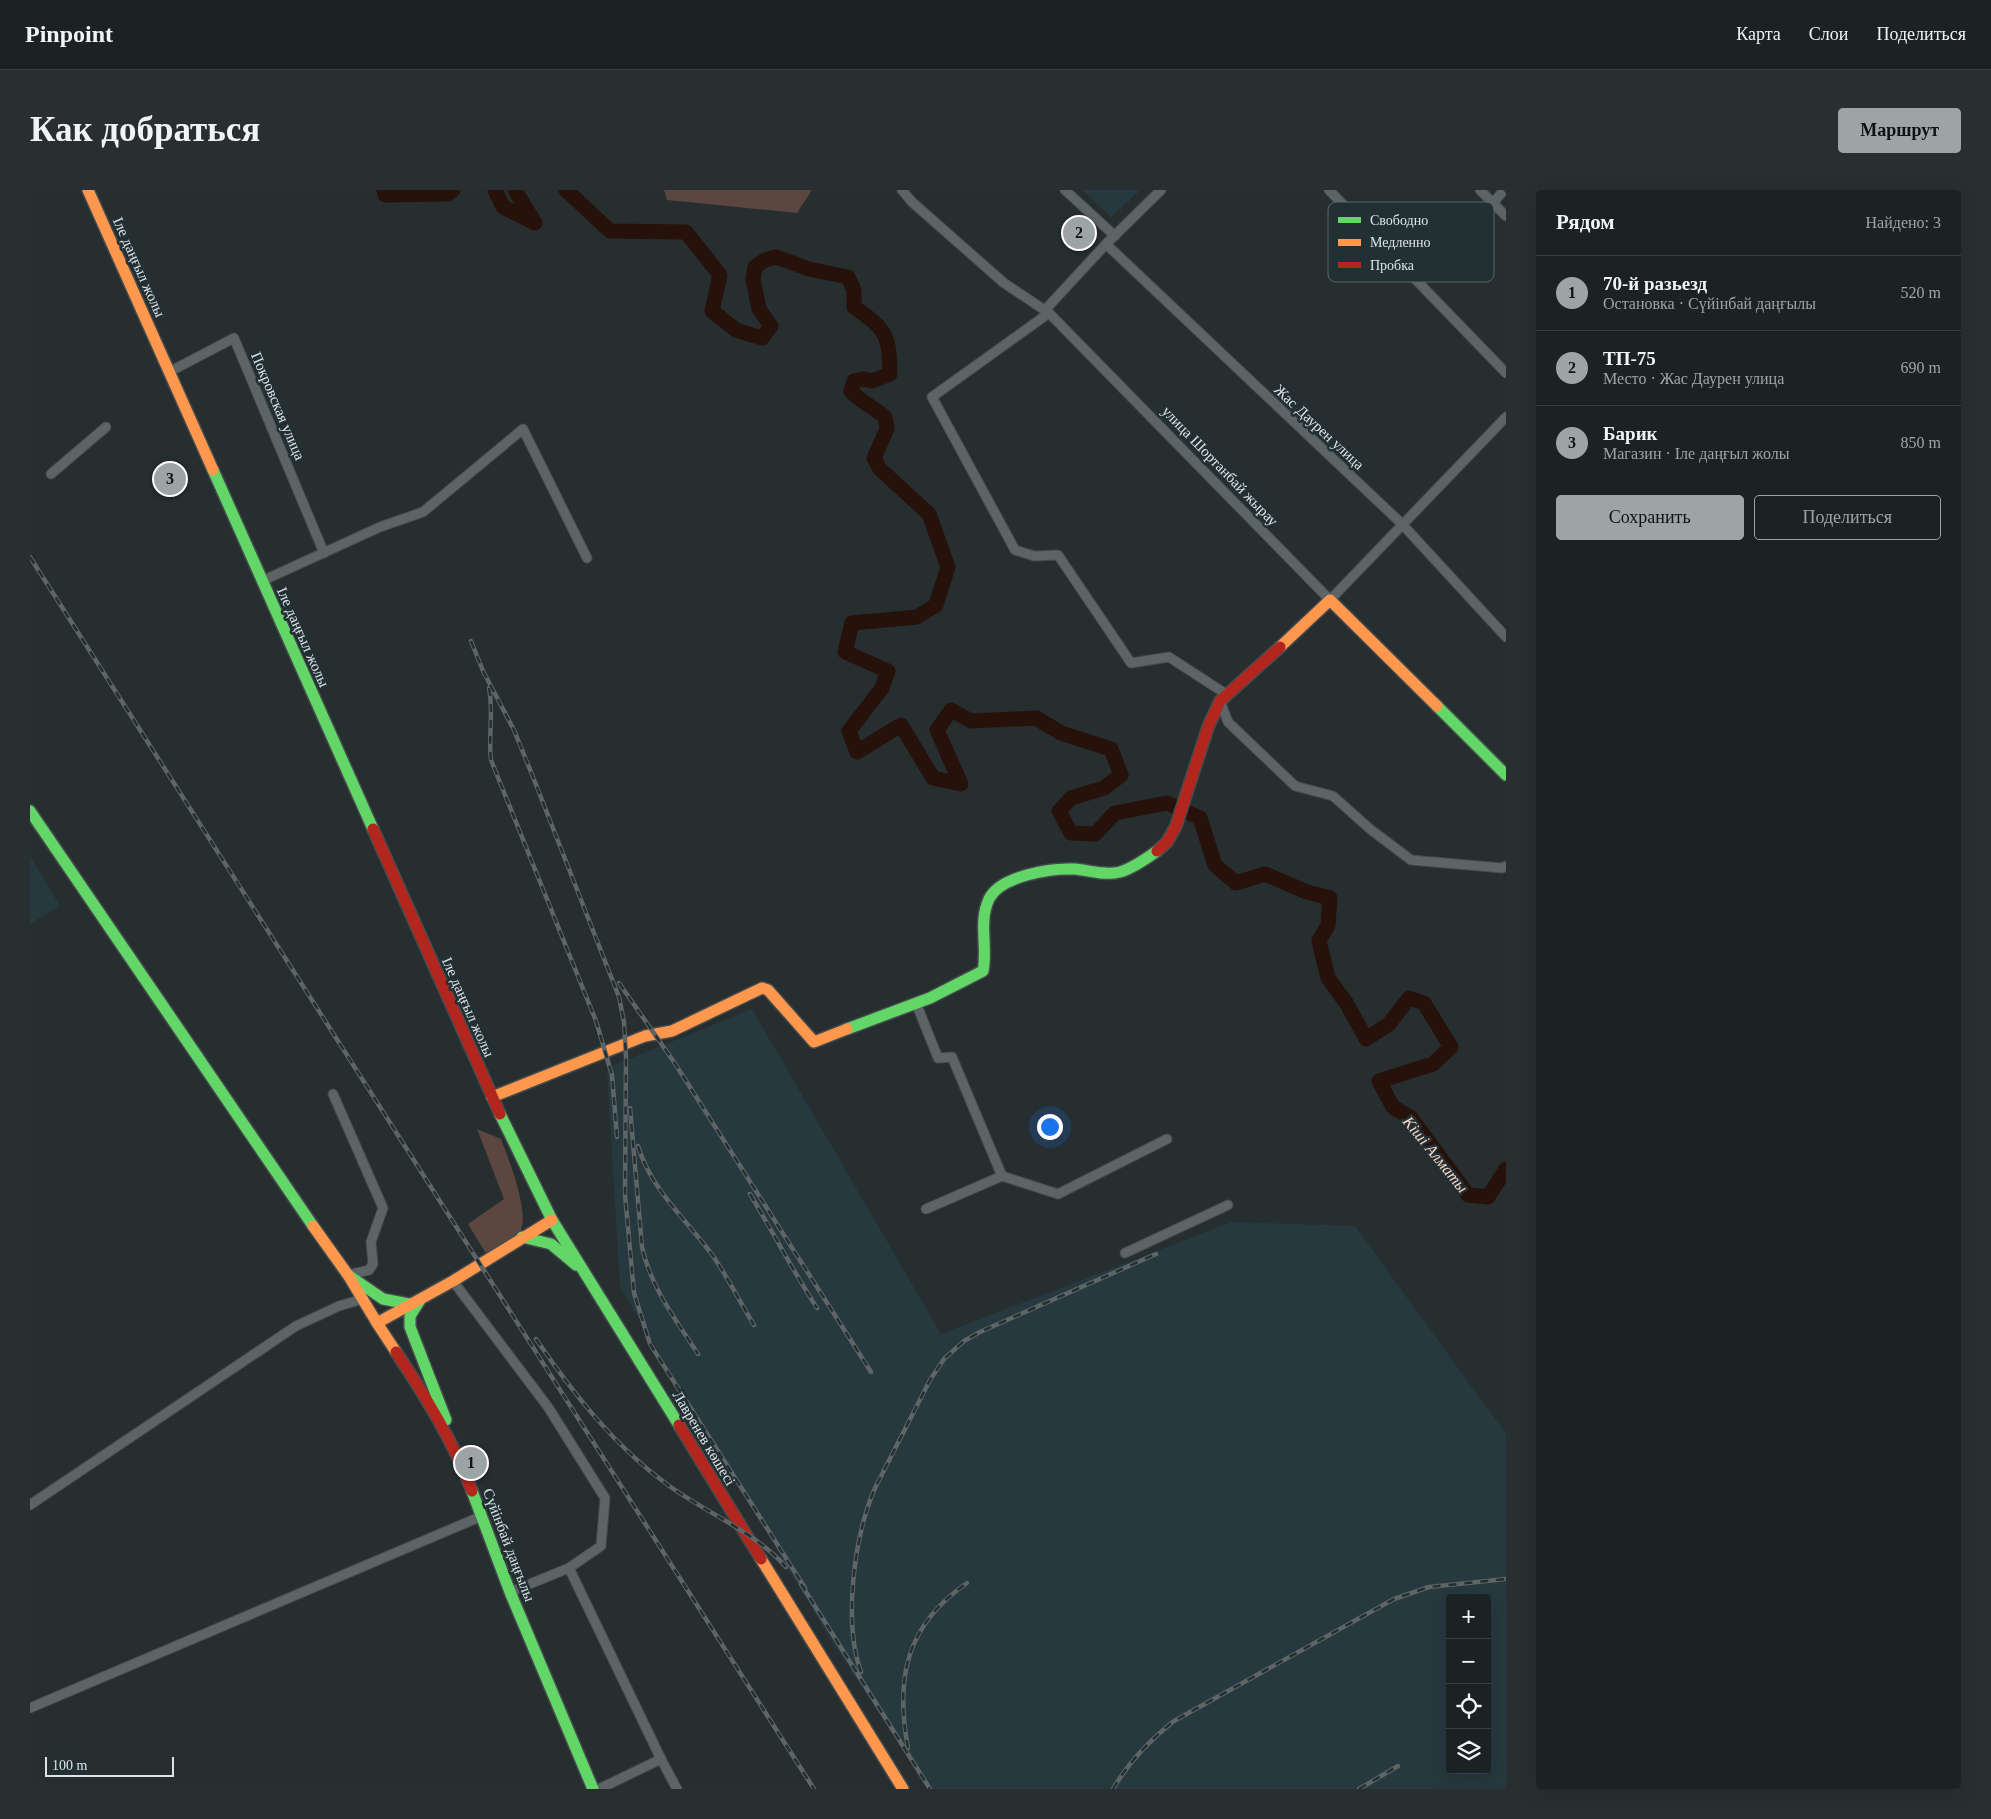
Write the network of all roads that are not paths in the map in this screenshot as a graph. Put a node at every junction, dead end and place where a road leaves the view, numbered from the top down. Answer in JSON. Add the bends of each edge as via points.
{"nodes":[{"id":1,"x":88,"y":190,"type":"edge"},
{"id":2,"x":902,"y":190,"type":"edge"},
{"id":3,"x":1065,"y":190,"type":"edge"},
{"id":4,"x":1162,"y":190,"type":"edge"},
{"id":5,"x":1329,"y":190,"type":"edge"},
{"id":6,"x":1480,"y":190,"type":"edge"},
{"id":7,"x":1504,"y":190,"type":"edge"},
{"id":8,"x":1341,"y":202,"type":"edge"},
{"id":9,"x":1493,"y":202,"type":"joint"},
{"id":10,"x":1494,"y":203,"type":"edge"},
{"id":11,"x":1506,"y":216,"type":"edge"},
{"id":12,"x":1115,"y":236,"type":"junction"},
{"id":13,"x":1106,"y":244,"type":"junction"},
{"id":14,"x":1418,"y":282,"type":"edge"},
{"id":15,"x":1047,"y":312,"type":"junction"},
{"id":16,"x":169,"y":372,"type":"junction"},
{"id":17,"x":1506,"y":374,"type":"edge"},
{"id":18,"x":1506,"y":417,"type":"edge"},
{"id":19,"x":106,"y":427,"type":"dead end"},
{"id":20,"x":51,"y":474,"type":"dead end"},
{"id":21,"x":1402,"y":524,"type":"junction"},
{"id":22,"x":324,"y":553,"type":"junction"},
{"id":23,"x":587,"y":558,"type":"dead end"},
{"id":24,"x":262,"y":581,"type":"junction"},
{"id":25,"x":1330,"y":600,"type":"junction"},
{"id":26,"x":1506,"y":637,"type":"edge"},
{"id":27,"x":1224,"y":697,"type":"junction"},
{"id":28,"x":1506,"y":775,"type":"edge"},
{"id":29,"x":30,"y":811,"type":"edge"},
{"id":30,"x":1506,"y":866,"type":"edge"},
{"id":31,"x":916,"y":1003,"type":"junction"},
{"id":32,"x":333,"y":1094,"type":"dead end"},
{"id":33,"x":491,"y":1097,"type":"junction"},
{"id":34,"x":1167,"y":1140,"type":"dead end"},
{"id":35,"x":1002,"y":1176,"type":"junction"},
{"id":36,"x":1228,"y":1205,"type":"dead end"},
{"id":37,"x":926,"y":1209,"type":"dead end"},
{"id":38,"x":552,"y":1220,"type":"junction"},
{"id":39,"x":522,"y":1237,"type":"junction"},
{"id":40,"x":1125,"y":1253,"type":"dead end"},
{"id":41,"x":348,"y":1274,"type":"junction"},
{"id":42,"x":588,"y":1277,"type":"junction"},
{"id":43,"x":453,"y":1281,"type":"junction"},
{"id":44,"x":363,"y":1299,"type":"junction"},
{"id":45,"x":416,"y":1302,"type":"junction"},
{"id":46,"x":377,"y":1323,"type":"junction"},
{"id":47,"x":457,"y":1453,"type":"junction"},
{"id":48,"x":30,"y":1505,"type":"edge"},
{"id":49,"x":482,"y":1516,"type":"junction"},
{"id":50,"x":569,"y":1568,"type":"junction"},
{"id":51,"x":510,"y":1592,"type":"junction"},
{"id":52,"x":30,"y":1708,"type":"edge"},
{"id":53,"x":661,"y":1759,"type":"junction"},
{"id":54,"x":593,"y":1789,"type":"edge"},
{"id":55,"x":599,"y":1789,"type":"edge"},
{"id":56,"x":677,"y":1789,"type":"edge"},
{"id":57,"x":903,"y":1789,"type":"edge"}],
"edges":[{"from":1,"to":16,"type":"main road","name":"Іле даңғыл жолы"},
{"from":2,"to":15,"type":"street","name":"улица Шортанбай жырау","via":[[1004,283]]},
{"from":3,"to":12,"type":"street"},
{"from":4,"to":12,"type":"street"},
{"from":5,"to":8,"type":"street"},
{"from":6,"to":9,"type":"street"},
{"from":7,"to":9,"type":"street"},
{"from":10,"to":11,"type":"street"},
{"from":12,"to":13,"type":"street"},
{"from":13,"to":15,"type":"street"},
{"from":13,"to":21,"type":"street","name":"Жас Даурен улица"},
{"from":14,"to":17,"type":"street"},
{"from":15,"to":25,"type":"street","name":"улица Шортанбай жырау"},
{"from":15,"to":27,"type":"street","via":[[932,396],[1015,550],[1034,556],[1058,555],[1131,663],[1169,657]]},
{"from":16,"to":22,"type":"street","name":"Покровская улица","via":[[234,338]]},
{"from":16,"to":24,"type":"main road","name":"Іле даңғыл жолы"},
{"from":18,"to":21,"type":"street"},
{"from":19,"to":20,"type":"street"},
{"from":21,"to":25,"type":"street"},
{"from":21,"to":26,"type":"street","name":"Жас Даурен улица"},
{"from":22,"to":23,"type":"street","via":[[380,527],[423,512],[523,429]]},
{"from":22,"to":24,"type":"street"},
{"from":24,"to":33,"type":"main road","name":"Іле даңғыл жолы"},
{"from":25,"to":27,"type":"main road"},
{"from":25,"to":28,"type":"main road","name":"улица Шортанбай жырау"},
{"from":27,"to":30,"type":"street","via":[[1228,722],[1295,786],[1333,796],[1370,830],[1411,860]]},
{"from":27,"to":31,"type":"main road","via":[[1212,716],[1184,805],[1167,843],[1140,863],[1118,872],[1072,869],[1000,885],[990,895],[985,912],[983,971]]},
{"from":29,"to":41,"type":"main road"},
{"from":31,"to":33,"type":"main road","via":[[814,1042],[768,990],[762,988],[672,1031],[645,1036]]},
{"from":31,"to":35,"type":"street","via":[[938,1058],[952,1057]]},
{"from":32,"to":41,"type":"street","via":[[383,1208],[372,1242],[373,1264],[369,1270]]},
{"from":33,"to":38,"type":"main road","name":"Лавренев көшесі"},
{"from":34,"to":35,"type":"street","via":[[1058,1194]]},
{"from":35,"to":37,"type":"street"},
{"from":36,"to":40,"type":"street"},
{"from":38,"to":39,"type":"main road"},
{"from":38,"to":42,"type":"main road","name":"Лавренев көшесі"},
{"from":39,"to":42,"type":"main road","via":[[551,1244]]},
{"from":39,"to":43,"type":"main road"},
{"from":41,"to":44,"type":"main road","name":"Сүйінбай даңғылы"},
{"from":41,"to":45,"type":"main road","via":[[382,1300],[394,1304]]},
{"from":42,"to":57,"type":"main road","name":"Лавренев көшесі"},
{"from":43,"to":45,"type":"main road"},
{"from":43,"to":50,"type":"street","via":[[548,1407],[605,1498],[601,1546]]},
{"from":44,"to":46,"type":"main road","name":"Сүйінбай даңғылы"},
{"from":44,"to":48,"type":"street","via":[[296,1326]]},
{"from":45,"to":46,"type":"main road"},
{"from":45,"to":47,"type":"main road","via":[[410,1316],[410,1327]]},
{"from":46,"to":47,"type":"main road","name":"Сүйінбай даңғылы","via":[[424,1393]]},
{"from":47,"to":49,"type":"main road","name":"Сүйінбай даңғылы"},
{"from":49,"to":51,"type":"main road","name":"Сүйінбай даңғылы"},
{"from":49,"to":52,"type":"street"},
{"from":50,"to":51,"type":"street"},
{"from":50,"to":53,"type":"street"},
{"from":51,"to":54,"type":"main road","name":"Сүйінбай даңғылы"},
{"from":53,"to":55,"type":"street"},
{"from":53,"to":56,"type":"street"}]}
